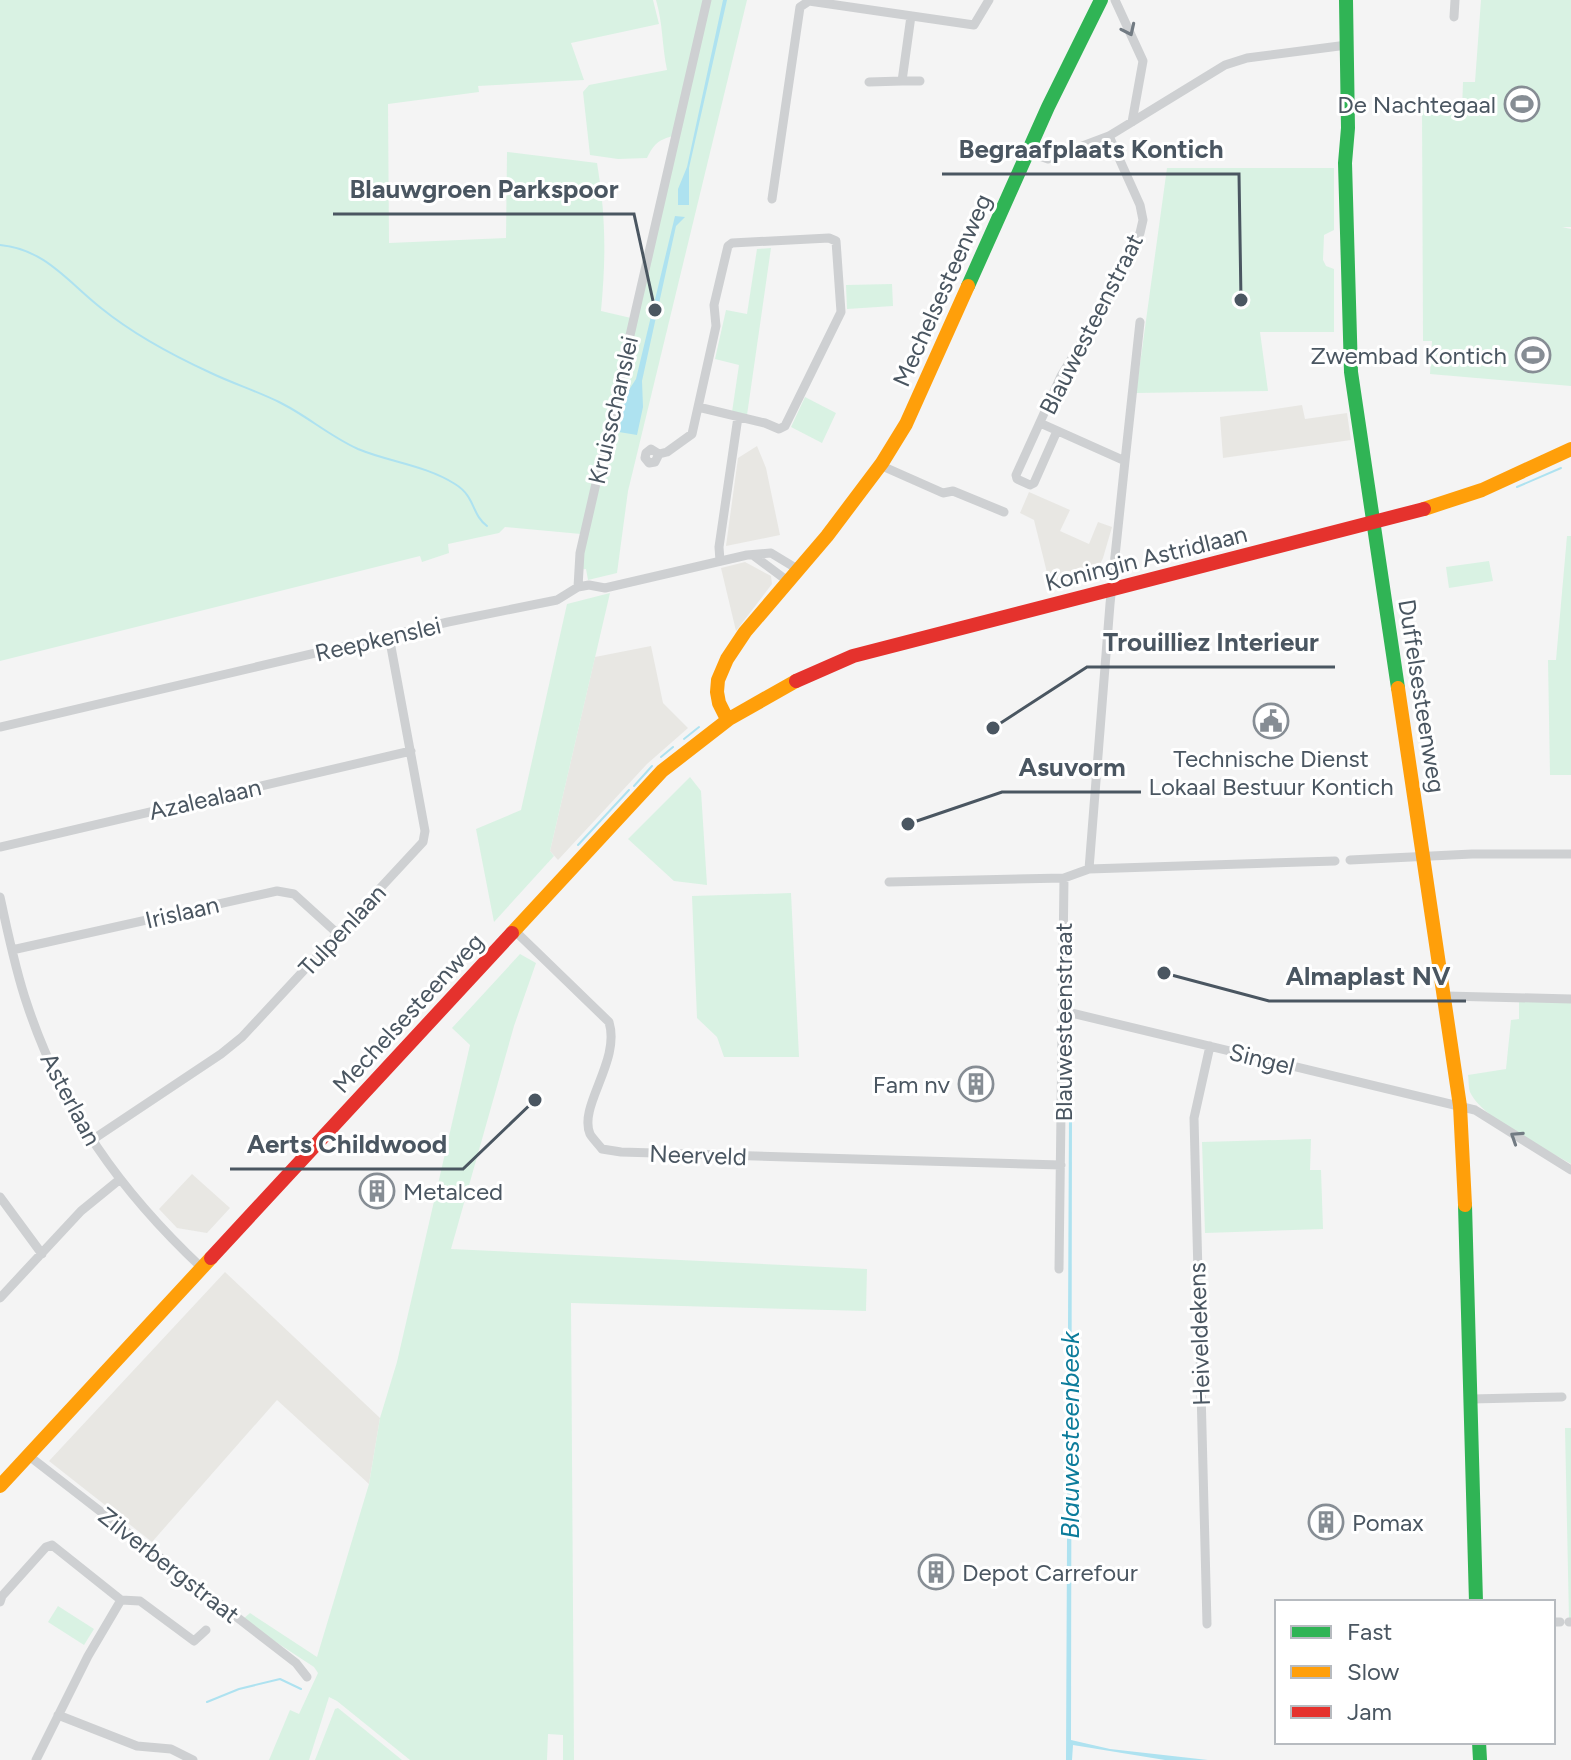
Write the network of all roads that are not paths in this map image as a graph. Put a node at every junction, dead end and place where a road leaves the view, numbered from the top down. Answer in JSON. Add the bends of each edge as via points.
{"nodes":[{"id":1,"x":707,"y":0,"type":"edge"},
{"id":2,"x":989,"y":0,"type":"edge"},
{"id":3,"x":1101,"y":0,"type":"edge"},
{"id":4,"x":1115,"y":0,"type":"edge"},
{"id":5,"x":1346,"y":0,"type":"edge"},
{"id":6,"x":1455,"y":0,"type":"edge"},
{"id":7,"x":911,"y":16,"type":"junction"},
{"id":8,"x":1454,"y":17,"type":"dead end"},
{"id":9,"x":1347,"y":45,"type":"junction"},
{"id":10,"x":902,"y":81,"type":"junction"},
{"id":11,"x":920,"y":81,"type":"dead end"},
{"id":12,"x":869,"y":82,"type":"dead end"},
{"id":13,"x":1132,"y":122,"type":"junction"},
{"id":14,"x":1109,"y":136,"type":"junction"},
{"id":15,"x":1028,"y":152,"type":"junction"},
{"id":16,"x":772,"y":199,"type":"dead end"},
{"id":17,"x":1140,"y":322,"type":"dead end"},
{"id":18,"x":698,"y":407,"type":"junction"},
{"id":19,"x":738,"y":417,"type":"junction"},
{"id":20,"x":1040,"y":423,"type":"junction"},
{"id":21,"x":1057,"y":431,"type":"junction"},
{"id":22,"x":1571,"y":449,"type":"edge"},
{"id":23,"x":659,"y":454,"type":"dead end"},
{"id":24,"x":1125,"y":461,"type":"junction"},
{"id":25,"x":882,"y":466,"type":"junction"},
{"id":26,"x":1004,"y":512,"type":"dead end"},
{"id":27,"x":1373,"y":522,"type":"junction"},
{"id":28,"x":754,"y":556,"type":"junction"},
{"id":29,"x":720,"y":561,"type":"junction"},
{"id":30,"x":794,"y":576,"type":"junction"},
{"id":31,"x":578,"y":587,"type":"junction"},
{"id":32,"x":1112,"y":588,"type":"junction"},
{"id":33,"x":389,"y":636,"type":"junction"},
{"id":34,"x":731,"y":716,"type":"junction"},
{"id":35,"x":0,"y":727,"type":"edge"},
{"id":36,"x":411,"y":751,"type":"junction"},
{"id":37,"x":0,"y":847,"type":"edge"},
{"id":38,"x":1571,"y":854,"type":"edge"},
{"id":39,"x":1424,"y":857,"type":"junction"},
{"id":40,"x":1350,"y":860,"type":"dead end"},
{"id":41,"x":1335,"y":861,"type":"dead end"},
{"id":42,"x":1089,"y":869,"type":"junction"},
{"id":43,"x":1064,"y":878,"type":"junction"},
{"id":44,"x":889,"y":882,"type":"dead end"},
{"id":45,"x":0,"y":897,"type":"edge"},
{"id":46,"x":514,"y":930,"type":"junction"},
{"id":47,"x":338,"y":934,"type":"junction"},
{"id":48,"x":12,"y":950,"type":"junction"},
{"id":49,"x":1446,"y":996,"type":"junction"},
{"id":50,"x":1571,"y":999,"type":"edge"},
{"id":51,"x":1063,"y":1011,"type":"junction"},
{"id":52,"x":1210,"y":1046,"type":"junction"},
{"id":53,"x":1460,"y":1106,"type":"junction"},
{"id":54,"x":92,"y":1140,"type":"junction"},
{"id":55,"x":1061,"y":1165,"type":"junction"},
{"id":56,"x":1571,"y":1170,"type":"edge"},
{"id":57,"x":119,"y":1180,"type":"junction"},
{"id":58,"x":0,"y":1197,"type":"edge"},
{"id":59,"x":42,"y":1254,"type":"junction"},
{"id":60,"x":202,"y":1268,"type":"junction"},
{"id":61,"x":1059,"y":1269,"type":"dead end"},
{"id":62,"x":0,"y":1298,"type":"edge"},
{"id":63,"x":1562,"y":1397,"type":"dead end"},
{"id":64,"x":1471,"y":1399,"type":"junction"},
{"id":65,"x":29,"y":1456,"type":"junction"},
{"id":66,"x":0,"y":1486,"type":"edge"},
{"id":67,"x":121,"y":1600,"type":"junction"},
{"id":68,"x":1476,"y":1600,"type":"edge"},
{"id":69,"x":0,"y":1602,"type":"edge"},
{"id":70,"x":1207,"y":1624,"type":"dead end"},
{"id":71,"x":206,"y":1630,"type":"dead end"},
{"id":72,"x":307,"y":1677,"type":"dead end"},
{"id":73,"x":58,"y":1715,"type":"junction"},
{"id":74,"x":36,"y":1760,"type":"edge"},
{"id":75,"x":193,"y":1760,"type":"edge"}],
"edges":[{"from":1,"to":31,"type":"street","name":"Kruisschanslei","via":[[580,553]]},
{"from":2,"to":7,"type":"street","via":[[974,25]]},
{"from":3,"to":15,"type":"street","name":"Mechelsesteenweg"},
{"from":4,"to":13,"type":"street","one_way":true,"via":[[1143,61]]},
{"from":5,"to":9,"type":"street","name":"Duffelsesteenweg"},
{"from":6,"to":8,"type":"street"},
{"from":7,"to":10,"type":"street"},
{"from":7,"to":16,"type":"street","via":[[809,1],[800,7]]},
{"from":9,"to":13,"type":"street","via":[[1225,65]]},
{"from":9,"to":27,"type":"street","name":"Duffelsesteenweg","via":[[1351,372]]},
{"from":10,"to":11,"type":"street"},
{"from":10,"to":12,"type":"street"},
{"from":13,"to":14,"type":"street"},
{"from":14,"to":15,"type":"street","via":[[1048,159]]},
{"from":14,"to":20,"type":"street","name":"Blauwesteenstraat","via":[[1140,205],[1140,233]]},
{"from":15,"to":25,"type":"street","name":"Mechelsesteenweg"},
{"from":17,"to":24,"type":"street"},
{"from":18,"to":19,"type":"street"},
{"from":18,"to":19,"type":"street","via":[[728,246],[836,241],[841,312],[785,426],[777,429]]},
{"from":18,"to":23,"type":"street","via":[[690,437]]},
{"from":19,"to":29,"type":"street"},
{"from":20,"to":21,"type":"street","name":"Blauwesteenstraat"},
{"from":20,"to":21,"type":"street","name":"Blauwesteenstraat","via":[[1017,479],[1034,483]]},
{"from":21,"to":24,"type":"street","name":"Blauwesteenstraat"},
{"from":22,"to":27,"type":"street","name":"Koningin Astridlaan","via":[[1482,490]]},
{"from":24,"to":32,"type":"street"},
{"from":25,"to":26,"type":"street"},
{"from":25,"to":30,"type":"street","name":"Mechelsesteenweg"},
{"from":27,"to":32,"type":"street","name":"Koningin Astridlaan"},
{"from":27,"to":39,"type":"street","name":"Duffelsesteenweg"},
{"from":28,"to":29,"type":"street","name":"Reepkenslei"},
{"from":28,"to":30,"type":"street"},
{"from":28,"to":30,"type":"street","name":"Reepkenslei","via":[[771,553]]},
{"from":29,"to":31,"type":"street","name":"Reepkenslei","via":[[605,588]]},
{"from":30,"to":34,"type":"street","name":"Mechelsesteenweg","via":[[725,665],[716,696]]},
{"from":31,"to":33,"type":"street","name":"Reepkenslei","via":[[557,600]]},
{"from":32,"to":34,"type":"street","name":"Koningin Astridlaan","via":[[853,656]]},
{"from":32,"to":42,"type":"street"},
{"from":33,"to":35,"type":"street","name":"Reepkenslei"},
{"from":33,"to":36,"type":"street","name":"Tulpenlaan"},
{"from":34,"to":46,"type":"street","name":"Mechelsesteenweg","via":[[662,771]]},
{"from":36,"to":37,"type":"street","name":"Azalealaan"},
{"from":36,"to":47,"type":"street","name":"Tulpenlaan","via":[[424,839]]},
{"from":38,"to":39,"type":"street"},
{"from":39,"to":40,"type":"street"},
{"from":39,"to":49,"type":"street","name":"Duffelsesteenweg"},
{"from":41,"to":42,"type":"street"},
{"from":42,"to":43,"type":"street"},
{"from":43,"to":44,"type":"street"},
{"from":43,"to":51,"type":"street","name":"Blauwesteenstraat"},
{"from":45,"to":48,"type":"street","name":"Asterlaan"},
{"from":46,"to":55,"type":"street","name":"Neerveld","via":[[609,1022],[614,1036],[611,1051],[588,1116],[589,1133],[602,1149]]},
{"from":46,"to":60,"type":"street","name":"Mechelsesteenweg"},
{"from":47,"to":48,"type":"street","name":"Irislaan","via":[[294,894],[277,891]]},
{"from":47,"to":54,"type":"street","name":"Tulpenlaan","via":[[232,1045]]},
{"from":48,"to":54,"type":"street","name":"Asterlaan","via":[[46,1055]]},
{"from":49,"to":50,"type":"street"},
{"from":49,"to":53,"type":"street","name":"Duffelsesteenweg"},
{"from":51,"to":52,"type":"street","name":"Singel"},
{"from":51,"to":55,"type":"street","name":"Blauwesteenstraat"},
{"from":52,"to":53,"type":"street","name":"Singel"},
{"from":52,"to":70,"type":"street","name":"Heiveldekens","via":[[1194,1118]]},
{"from":56,"to":53,"type":"street","name":"Singel","one_way":true},
{"from":53,"to":64,"type":"street","name":"Duffelsesteenweg"},
{"from":54,"to":57,"type":"street","name":"Asterlaan"},
{"from":55,"to":61,"type":"street","name":"Blauwesteenstraat"},
{"from":57,"to":59,"type":"street"},
{"from":57,"to":60,"type":"street","name":"Asterlaan"},
{"from":58,"to":59,"type":"street"},
{"from":59,"to":62,"type":"street"},
{"from":60,"to":65,"type":"street","name":"Mechelsesteenweg"},
{"from":63,"to":64,"type":"street"},
{"from":64,"to":68,"type":"street","name":"Duffelsesteenweg"},
{"from":65,"to":66,"type":"street","name":"Mechelsesteenweg"},
{"from":65,"to":72,"type":"street","name":"Zilverbergstraat","via":[[296,1663]]},
{"from":67,"to":69,"type":"street","via":[[50,1545]]},
{"from":67,"to":71,"type":"street","via":[[140,1601],[194,1641]]},
{"from":67,"to":73,"type":"street"},
{"from":73,"to":74,"type":"street"},
{"from":73,"to":75,"type":"street","via":[[137,1746],[171,1749]]}]}
